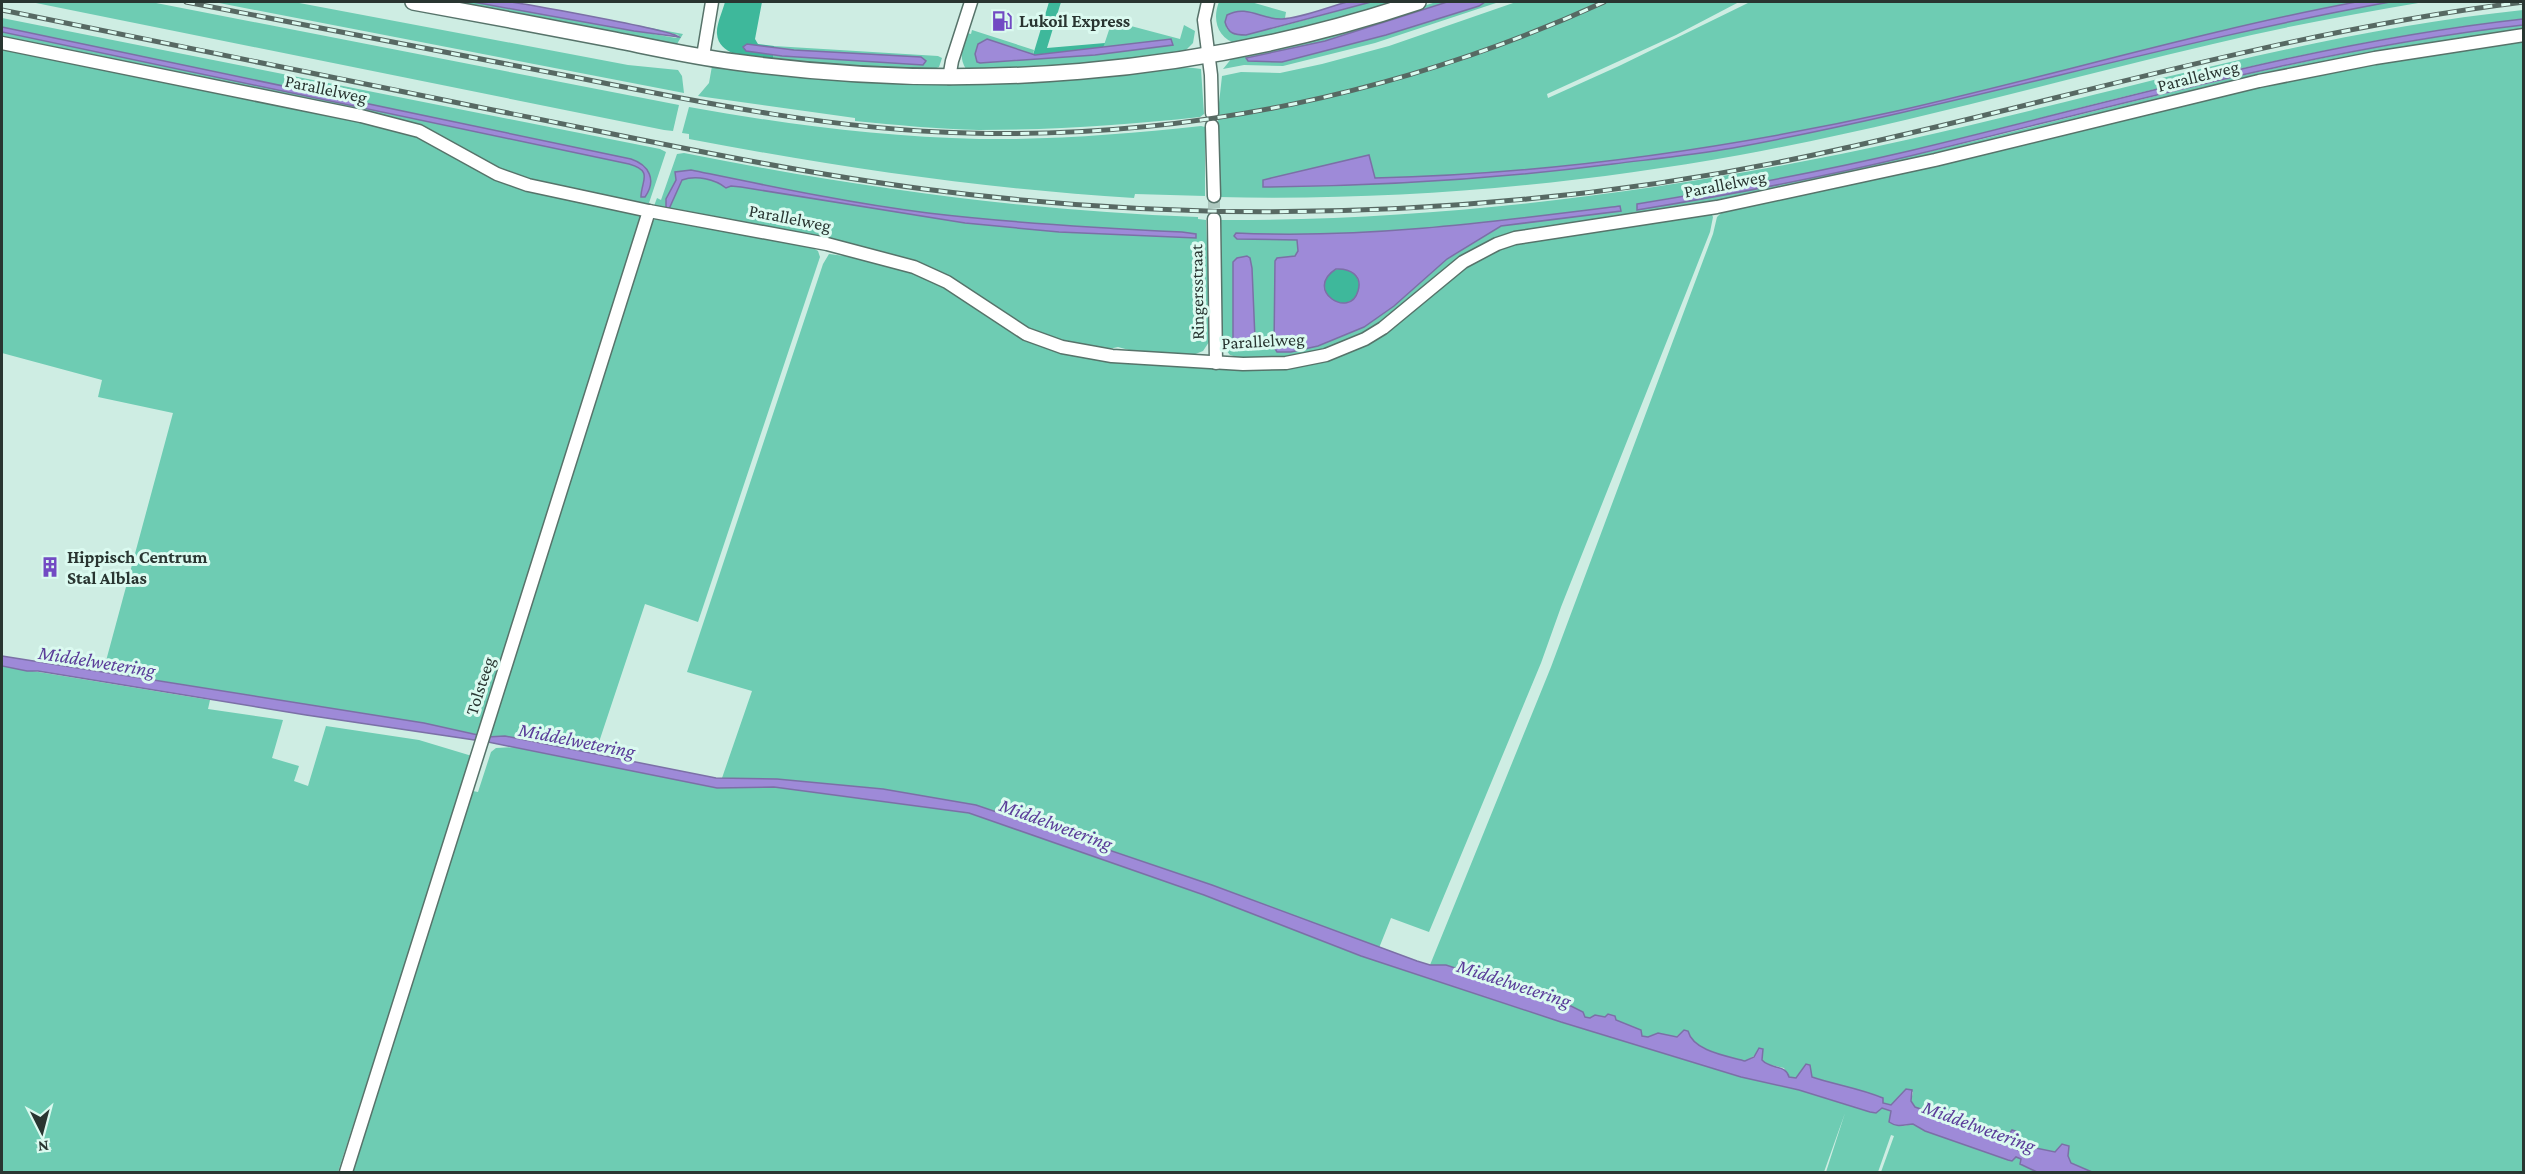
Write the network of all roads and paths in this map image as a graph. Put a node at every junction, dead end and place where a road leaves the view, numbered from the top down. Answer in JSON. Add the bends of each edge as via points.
{"nodes":[{"id":1,"x":413,"y":2,"type":"edge"},
{"id":2,"x":712,"y":2,"type":"edge"},
{"id":3,"x":971,"y":2,"type":"edge"},
{"id":4,"x":1208,"y":2,"type":"edge"},
{"id":5,"x":1418,"y":2,"type":"edge"},
{"id":6,"x":2523,"y":35,"type":"edge"},
{"id":7,"x":2,"y":43,"type":"edge"},
{"id":8,"x":1209,"y":55,"type":"junction"},
{"id":9,"x":703,"y":57,"type":"junction"},
{"id":10,"x":949,"y":78,"type":"junction"},
{"id":11,"x":1212,"y":112,"type":"dead end"},
{"id":12,"x":1212,"y":126,"type":"dead end"},
{"id":13,"x":1214,"y":196,"type":"tunnel mouth"},
{"id":14,"x":649,"y":211,"type":"junction"},
{"id":15,"x":1214,"y":219,"type":"tunnel mouth"},
{"id":16,"x":1216,"y":363,"type":"junction"},
{"id":17,"x":346,"y":1173,"type":"edge"}],
"edges":[{"from":1,"to":9,"type":"main road"},
{"from":2,"to":9,"type":"street"},
{"from":3,"to":10,"type":"street"},
{"from":4,"to":8,"type":"street","via":[[1204,20]]},
{"from":5,"to":8,"type":"main road","via":[[1334,28]]},
{"from":6,"to":16,"type":"street","name":"Parallelweg","via":[[2259,81],[1935,160],[1717,207],[1515,238],[1463,262],[1383,328],[1343,349],[1286,363]]},
{"from":7,"to":14,"type":"street","name":"Parallelweg","via":[[408,128],[514,180]]},
{"from":8,"to":10,"type":"main road","via":[[1089,71]]},
{"from":8,"to":11,"type":"street"},
{"from":9,"to":10,"type":"main road","via":[[806,70]]},
{"from":12,"to":13,"type":"street"},
{"from":14,"to":16,"type":"street","name":"Parallelweg","via":[[827,244],[914,267],[947,282],[1026,333],[1062,347],[1112,356]]},
{"from":14,"to":17,"type":"street","name":"Tolsteeg"},
{"from":15,"to":16,"type":"street","name":"Ringersstraat"}]}
